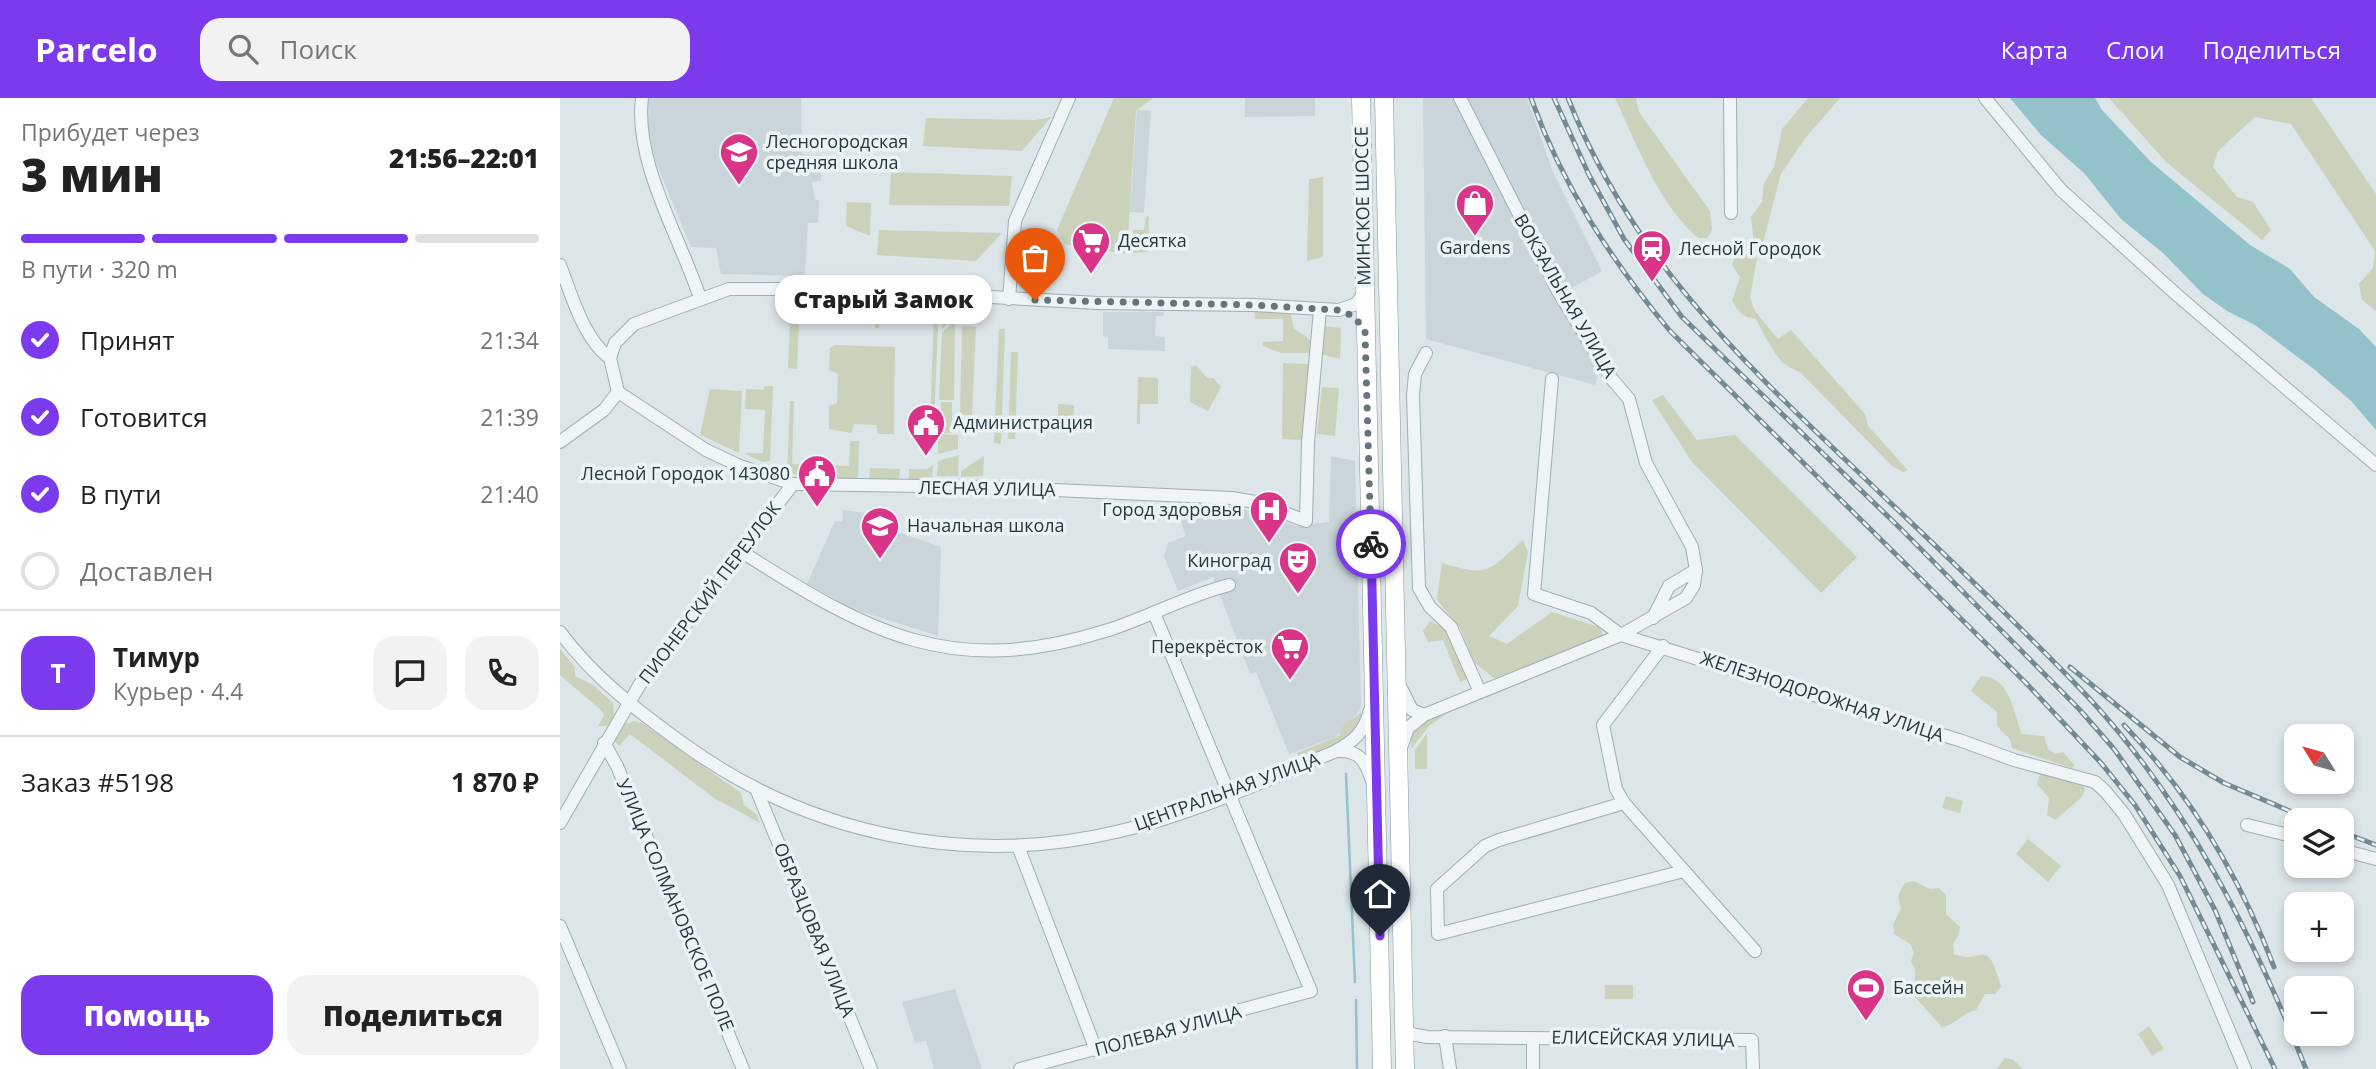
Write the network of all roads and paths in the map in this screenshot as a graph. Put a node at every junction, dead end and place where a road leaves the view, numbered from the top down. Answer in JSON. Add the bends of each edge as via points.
{"nodes":[{"id":1,"x":642,"y":98,"type":"edge"},
{"id":2,"x":1069,"y":98,"type":"edge"},
{"id":3,"x":1361,"y":98,"type":"edge"},
{"id":4,"x":1384,"y":98,"type":"edge"},
{"id":5,"x":1460,"y":98,"type":"edge"},
{"id":6,"x":1730,"y":98,"type":"edge"},
{"id":7,"x":1985,"y":98,"type":"edge"},
{"id":8,"x":1731,"y":213,"type":"dead end"},
{"id":9,"x":560,"y":265,"type":"edge"},
{"id":10,"x":1364,"y":293,"type":"junction"},
{"id":11,"x":700,"y":298,"type":"junction"},
{"id":12,"x":1009,"y":299,"type":"junction"},
{"id":13,"x":1320,"y":310,"type":"junction"},
{"id":14,"x":1339,"y":310,"type":"junction"},
{"id":15,"x":1365,"y":332,"type":"junction"},
{"id":16,"x":1426,"y":353,"type":"dead end"},
{"id":17,"x":610,"y":358,"type":"junction"},
{"id":18,"x":1552,"y":379,"type":"dead end"},
{"id":19,"x":618,"y":392,"type":"junction"},
{"id":20,"x":560,"y":442,"type":"edge"},
{"id":21,"x":2376,"y":465,"type":"edge"},
{"id":22,"x":793,"y":484,"type":"junction"},
{"id":23,"x":742,"y":552,"type":"junction"},
{"id":24,"x":1696,"y":570,"type":"junction"},
{"id":25,"x":1229,"y":584,"type":"dead end"},
{"id":26,"x":1154,"y":613,"type":"junction"},
{"id":27,"x":1653,"y":618,"type":"junction"},
{"id":28,"x":560,"y":632,"type":"edge"},
{"id":29,"x":1621,"y":635,"type":"junction"},
{"id":30,"x":1663,"y":646,"type":"junction"},
{"id":31,"x":1395,"y":668,"type":"junction"},
{"id":32,"x":1375,"y":689,"type":"junction"},
{"id":33,"x":1480,"y":692,"type":"junction"},
{"id":34,"x":628,"y":702,"type":"junction"},
{"id":35,"x":1424,"y":715,"type":"junction"},
{"id":36,"x":604,"y":743,"type":"junction"},
{"id":37,"x":1334,"y":752,"type":"junction"},
{"id":38,"x":1398,"y":780,"type":"junction"},
{"id":39,"x":757,"y":791,"type":"junction"},
{"id":40,"x":1228,"y":795,"type":"junction"},
{"id":41,"x":1377,"y":795,"type":"junction"},
{"id":42,"x":1624,"y":803,"type":"junction"},
{"id":43,"x":560,"y":823,"type":"edge"},
{"id":44,"x":2247,"y":825,"type":"dead end"},
{"id":45,"x":2284,"y":834,"type":"edge"},
{"id":46,"x":1018,"y":846,"type":"junction"},
{"id":47,"x":2354,"y":853,"type":"edge"},
{"id":48,"x":2376,"y":859,"type":"edge"},
{"id":49,"x":1684,"y":871,"type":"junction"},
{"id":50,"x":560,"y":926,"type":"edge"},
{"id":51,"x":1755,"y":951,"type":"dead end"},
{"id":52,"x":1404,"y":1024,"type":"junction"},
{"id":53,"x":1445,"y":1036,"type":"junction"},
{"id":54,"x":1427,"y":1037,"type":"junction"},
{"id":55,"x":1533,"y":1038,"type":"junction"},
{"id":56,"x":1096,"y":1050,"type":"junction"},
{"id":57,"x":1405,"y":1065,"type":"edge"},
{"id":58,"x":620,"y":1069,"type":"edge"},
{"id":59,"x":743,"y":1069,"type":"edge"},
{"id":60,"x":871,"y":1069,"type":"edge"},
{"id":61,"x":1020,"y":1069,"type":"edge"},
{"id":62,"x":1382,"y":1069,"type":"edge"},
{"id":63,"x":1450,"y":1069,"type":"edge"},
{"id":64,"x":1533,"y":1069,"type":"edge"},
{"id":65,"x":1753,"y":1069,"type":"edge"},
{"id":66,"x":2245,"y":1069,"type":"edge"}],
"edges":[{"from":1,"to":11,"type":"street","via":[[639,117],[649,163]]},
{"from":2,"to":12,"type":"street","via":[[1015,221]]},
{"from":3,"to":10,"type":"highway","name":"МИНСКОЕ ШОССЕ"},
{"from":4,"to":31,"type":"highway","name":"МИНСКОЕ ШОССЕ"},
{"from":5,"to":24,"type":"street","name":"ВОКЗАЛЬНАЯ УЛИЦА","via":[[1558,291],[1629,399],[1646,463],[1692,547]]},
{"from":6,"to":8,"type":"street"},
{"from":7,"to":21,"type":"street","via":[[2061,190]]},
{"from":9,"to":17,"type":"street","via":[[587,328]]},
{"from":10,"to":14,"type":"street","via":[[1353,307]]},
{"from":10,"to":15,"type":"highway","name":"МИНСКОЕ ШОССЕ"},
{"from":11,"to":12,"type":"street","via":[[729,289],[778,287]]},
{"from":11,"to":17,"type":"street","via":[[634,324],[615,343]]},
{"from":12,"to":13,"type":"street"},
{"from":13,"to":14,"type":"street"},
{"from":13,"to":22,"type":"street","name":"ЛЕСНАЯ УЛИЦА","via":[[1306,521],[1232,498]]},
{"from":14,"to":15,"type":"street","via":[[1355,317]]},
{"from":15,"to":32,"type":"highway","name":"МИНСКОЕ ШОССЕ"},
{"from":16,"to":33,"type":"street","via":[[1415,374],[1413,395],[1419,588],[1455,634]]},
{"from":17,"to":19,"type":"street"},
{"from":18,"to":29,"type":"street","via":[[1534,594],[1591,613]]},
{"from":19,"to":20,"type":"street","via":[[604,410]]},
{"from":19,"to":22,"type":"street","name":"ЛЕСНАЯ УЛИЦА","via":[[706,450]]},
{"from":22,"to":23,"type":"street","name":"ПИОНЕРСКИЙ ПЕРЕУЛОК"},
{"from":23,"to":26,"type":"street","via":[[859,622],[962,651],[1042,647]]},
{"from":23,"to":34,"type":"street","name":"ПИОНЕРСКИЙ ПЕРЕУЛОК"},
{"from":24,"to":27,"type":"street","via":[[1669,586]]},
{"from":24,"to":27,"type":"street","via":[[1686,598]]},
{"from":25,"to":26,"type":"street"},
{"from":26,"to":40,"type":"street"},
{"from":27,"to":29,"type":"street"},
{"from":28,"to":34,"type":"street","name":"ЦЕНТРАЛЬНАЯ УЛИЦА","via":[[598,677]]},
{"from":29,"to":30,"type":"street","name":"ЖЕЛЕЗНОДОРОЖНАЯ УЛИЦА"},
{"from":29,"to":33,"type":"street"},
{"from":30,"to":42,"type":"street","via":[[1603,725],[1616,789]]},
{"from":30,"to":66,"type":"street","name":"ЖЕЛЕЗНОДОРОЖНАЯ УЛИЦА","via":[[2095,782],[2124,814],[2168,885]]},
{"from":31,"to":35,"type":"street","via":[[1405,701]]},
{"from":31,"to":38,"type":"highway","name":"МИНСКОЕ ШОССЕ"},
{"from":32,"to":37,"type":"street","name":"ЦЕНТРАЛЬНАЯ УЛИЦА","via":[[1365,728]]},
{"from":32,"to":41,"type":"highway","name":"МИНСКОЕ ШОССЕ"},
{"from":33,"to":35,"type":"street"},
{"from":34,"to":36,"type":"street"},
{"from":34,"to":39,"type":"street","name":"ЦЕНТРАЛЬНАЯ УЛИЦА"},
{"from":35,"to":38,"type":"street","via":[[1402,738]]},
{"from":36,"to":43,"type":"street"},
{"from":36,"to":59,"type":"street","name":"УЛИЦА СОЛМАНОВСКОЕ ПОЛЕ"},
{"from":37,"to":40,"type":"street","name":"ЦЕНТРАЛЬНАЯ УЛИЦА"},
{"from":37,"to":41,"type":"street","via":[[1362,757]]},
{"from":38,"to":52,"type":"highway","name":"МИНСКОЕ ШОССЕ"},
{"from":39,"to":46,"type":"street","name":"ЦЕНТРАЛЬНАЯ УЛИЦА","via":[[884,835],[935,843]]},
{"from":39,"to":60,"type":"street","name":"ОБРАЗЦОВАЯ УЛИЦА"},
{"from":40,"to":46,"type":"street","name":"ЦЕНТРАЛЬНАЯ УЛИЦА","via":[[1115,832]]},
{"from":40,"to":56,"type":"street","name":"ПОЛЕВАЯ УЛИЦА","via":[[1311,988],[1309,994]]},
{"from":41,"to":62,"type":"highway","name":"МИНСКОЕ ШОССЕ"},
{"from":42,"to":49,"type":"street"},
{"from":42,"to":49,"type":"street","via":[[1485,846],[1437,889],[1438,934]]},
{"from":44,"to":45,"type":"street"},
{"from":46,"to":56,"type":"street"},
{"from":47,"to":48,"type":"street"},
{"from":49,"to":51,"type":"street"},
{"from":50,"to":58,"type":"street"},
{"from":52,"to":54,"type":"street","via":[[1411,1034]]},
{"from":52,"to":57,"type":"highway","name":"МИНСКОЕ ШОССЕ"},
{"from":53,"to":54,"type":"street","name":"ЕЛИСЕЙСКАЯ УЛИЦА"},
{"from":53,"to":55,"type":"street","name":"ЕЛИСЕЙСКАЯ УЛИЦА"},
{"from":53,"to":63,"type":"street"},
{"from":54,"to":57,"type":"street","via":[[1415,1043]]},
{"from":55,"to":64,"type":"street"},
{"from":55,"to":65,"type":"street","name":"ЕЛИСЕЙСКАЯ УЛИЦА","via":[[1752,1040]]},
{"from":56,"to":61,"type":"street","name":"ПОЛЕВАЯ УЛИЦА"}]}
